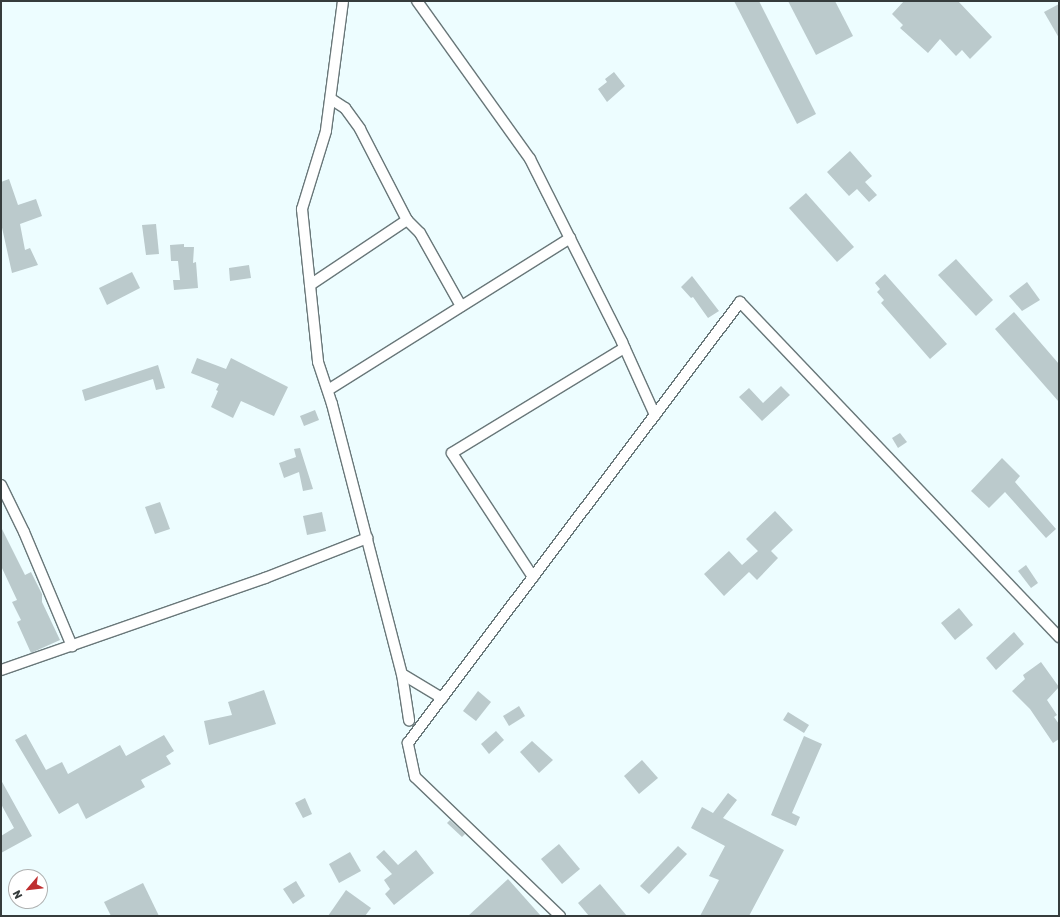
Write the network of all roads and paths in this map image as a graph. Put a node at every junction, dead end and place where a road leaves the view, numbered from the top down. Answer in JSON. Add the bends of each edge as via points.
{"nodes":[{"id":1,"x":344,"y":1,"type":"edge"},
{"id":2,"x":417,"y":1,"type":"edge"},
{"id":3,"x":331,"y":99,"type":"junction"},
{"id":4,"x":407,"y":220,"type":"junction"},
{"id":5,"x":570,"y":238,"type":"junction"},
{"id":6,"x":310,"y":285,"type":"junction"},
{"id":7,"x":461,"y":306,"type":"junction"},
{"id":8,"x":624,"y":348,"type":"junction"},
{"id":9,"x":328,"y":390,"type":"junction"},
{"id":10,"x":655,"y":415,"type":"junction"},
{"id":11,"x":1,"y":485,"type":"edge"},
{"id":12,"x":367,"y":538,"type":"junction"},
{"id":13,"x":533,"y":577,"type":"junction"},
{"id":14,"x":1059,"y":637,"type":"edge"},
{"id":15,"x":72,"y":646,"type":"junction"},
{"id":16,"x":1,"y":670,"type":"edge"},
{"id":17,"x":402,"y":674,"type":"junction"},
{"id":18,"x":442,"y":698,"type":"junction"},
{"id":19,"x":409,"y":720,"type":"dead end"},
{"id":20,"x":560,"y":916,"type":"edge"}],
"edges":[{"from":1,"to":3,"type":"street"},
{"from":2,"to":5,"type":"street","via":[[530,158]]},
{"from":3,"to":4,"type":"street","via":[[345,108],[360,129]]},
{"from":3,"to":6,"type":"street","via":[[326,132],[302,209]]},
{"from":4,"to":6,"type":"street"},
{"from":4,"to":7,"type":"street","via":[[420,233]]},
{"from":5,"to":7,"type":"street"},
{"from":5,"to":8,"type":"street"},
{"from":6,"to":9,"type":"street","via":[[318,362]]},
{"from":7,"to":9,"type":"street"},
{"from":8,"to":10,"type":"street"},
{"from":8,"to":13,"type":"street","via":[[452,453]]},
{"from":9,"to":12,"type":"street"},
{"from":10,"to":13,"type":"street"},
{"from":10,"to":14,"type":"street","via":[[740,302]]},
{"from":11,"to":15,"type":"street","via":[[24,532]]},
{"from":12,"to":15,"type":"street","via":[[265,578]]},
{"from":12,"to":17,"type":"street"},
{"from":13,"to":18,"type":"street"},
{"from":15,"to":16,"type":"street"},
{"from":17,"to":18,"type":"street"},
{"from":17,"to":19,"type":"street"},
{"from":18,"to":20,"type":"street","via":[[408,743],[415,777]]}]}
